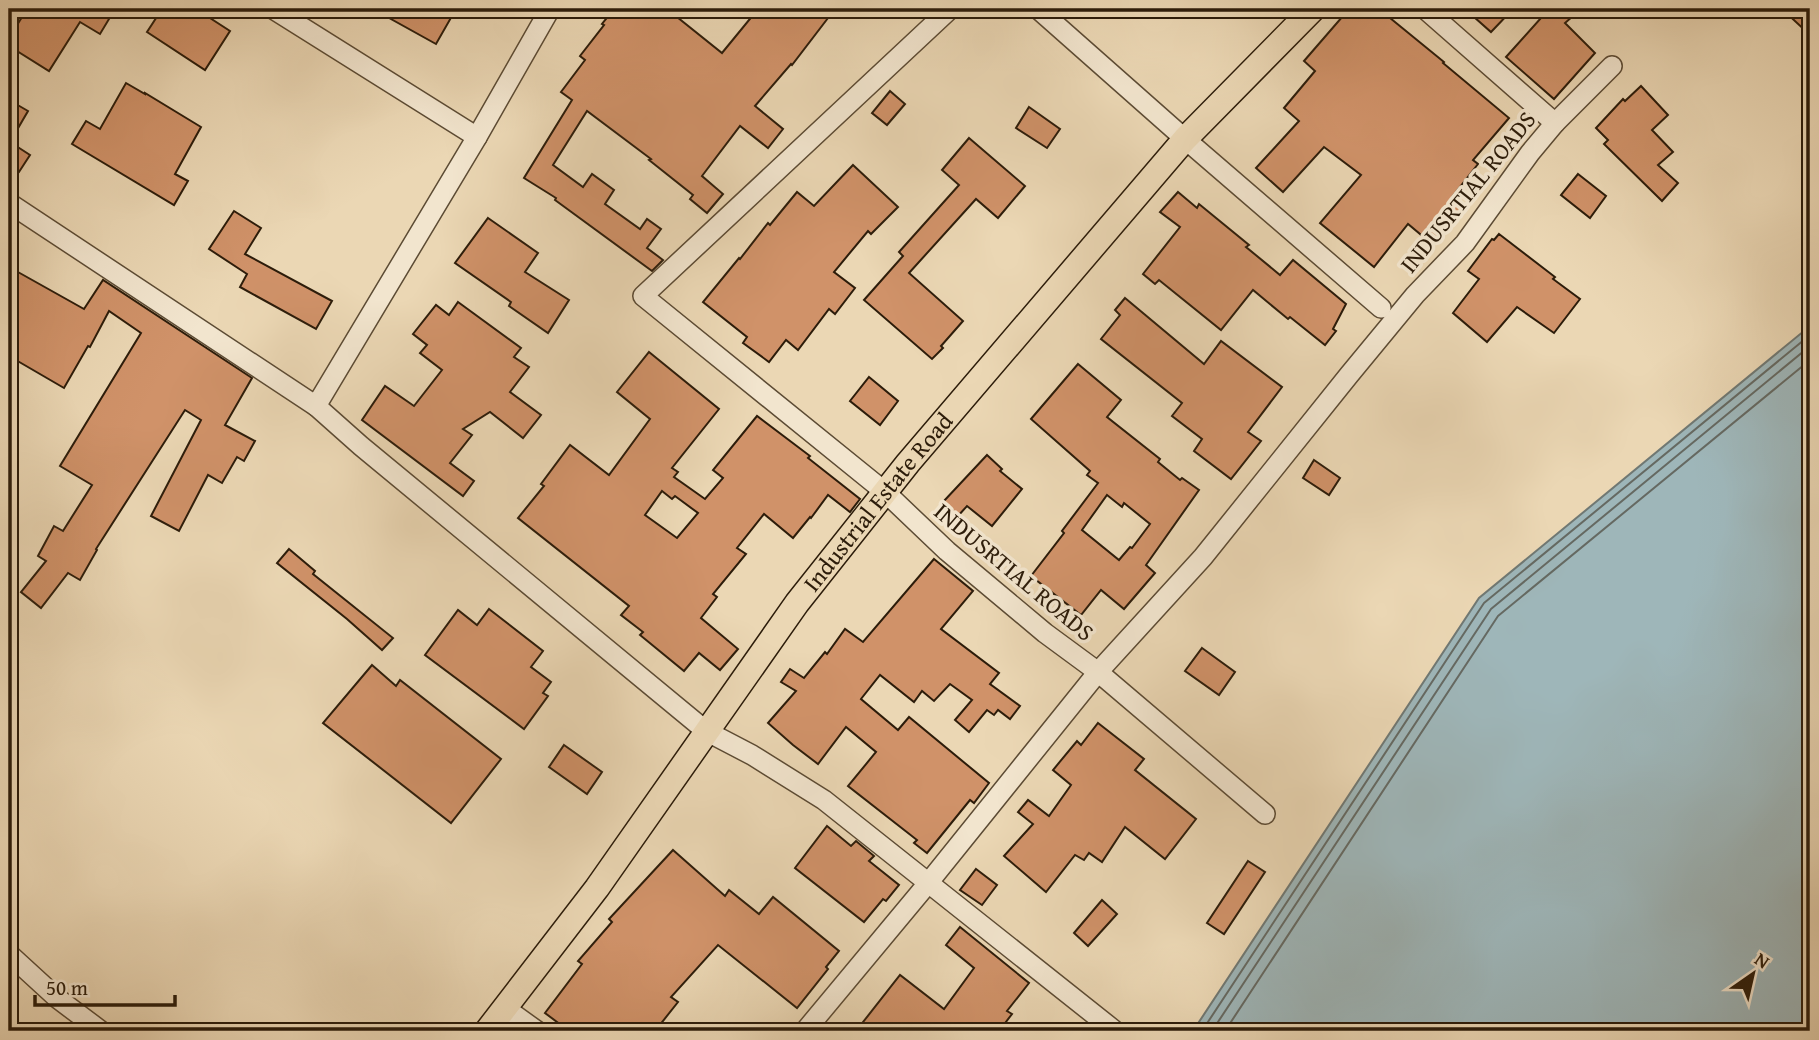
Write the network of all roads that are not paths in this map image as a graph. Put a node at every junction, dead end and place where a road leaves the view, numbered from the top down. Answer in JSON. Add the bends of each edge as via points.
{"nodes":[{"id":1,"x":273,"y":9,"type":"edge"},
{"id":2,"x":550,"y":9,"type":"edge"},
{"id":3,"x":950,"y":9,"type":"edge"},
{"id":4,"x":1038,"y":9,"type":"edge"},
{"id":5,"x":1313,"y":9,"type":"edge"},
{"id":6,"x":1425,"y":9,"type":"edge"},
{"id":7,"x":1612,"y":66,"type":"dead end"},
{"id":8,"x":1555,"y":123,"type":"junction"},
{"id":9,"x":477,"y":137,"type":"junction"},
{"id":10,"x":1185,"y":139,"type":"junction"},
{"id":11,"x":9,"y":203,"type":"edge"},
{"id":12,"x":1381,"y":308,"type":"dead end"},
{"id":13,"x":316,"y":406,"type":"junction"},
{"id":14,"x":885,"y":492,"type":"junction"},
{"id":15,"x":1098,"y":672,"type":"junction"},
{"id":16,"x":706,"y":731,"type":"junction"},
{"id":17,"x":1265,"y":814,"type":"dead end"},
{"id":18,"x":929,"y":882,"type":"junction"},
{"id":19,"x":9,"y":954,"type":"edge"},
{"id":20,"x":505,"y":1008,"type":"junction"},
{"id":21,"x":100,"y":1031,"type":"edge"},
{"id":22,"x":487,"y":1031,"type":"edge"},
{"id":23,"x":537,"y":1031,"type":"edge"},
{"id":24,"x":805,"y":1031,"type":"edge"},
{"id":25,"x":1115,"y":1031,"type":"edge"}],
"edges":[{"from":1,"to":9,"type":"street"},
{"from":2,"to":9,"type":"street"},
{"from":3,"to":14,"type":"street","name":"INDUSRTIAL ROADS","via":[[643,296]]},
{"from":4,"to":10,"type":"street"},
{"from":5,"to":10,"type":"main road","name":"Industrial Estate Road"},
{"from":6,"to":8,"type":"street"},
{"from":7,"to":8,"type":"street","name":"INDUSRTIAL ROADS"},
{"from":8,"to":15,"type":"street","name":"INDUSRTIAL ROADS","via":[[1465,243],[1349,375],[1203,557]]},
{"from":9,"to":13,"type":"street"},
{"from":10,"to":12,"type":"street"},
{"from":10,"to":14,"type":"main road","name":"Industrial Estate Road"},
{"from":11,"to":13,"type":"street"},
{"from":13,"to":16,"type":"street"},
{"from":14,"to":15,"type":"street","name":"INDUSRTIAL ROADS","via":[[947,551]]},
{"from":14,"to":16,"type":"main road","name":"Industrial Estate Road","via":[[797,603]]},
{"from":15,"to":17,"type":"street"},
{"from":15,"to":18,"type":"street"},
{"from":16,"to":18,"type":"street","via":[[824,800]]},
{"from":16,"to":20,"type":"main road","name":"Industrial Estate Road","via":[[597,888]]},
{"from":18,"to":24,"type":"street"},
{"from":18,"to":25,"type":"street"},
{"from":19,"to":21,"type":"street"},
{"from":20,"to":22,"type":"main road","name":"Industrial Estate Road"},
{"from":20,"to":23,"type":"street"}]}
